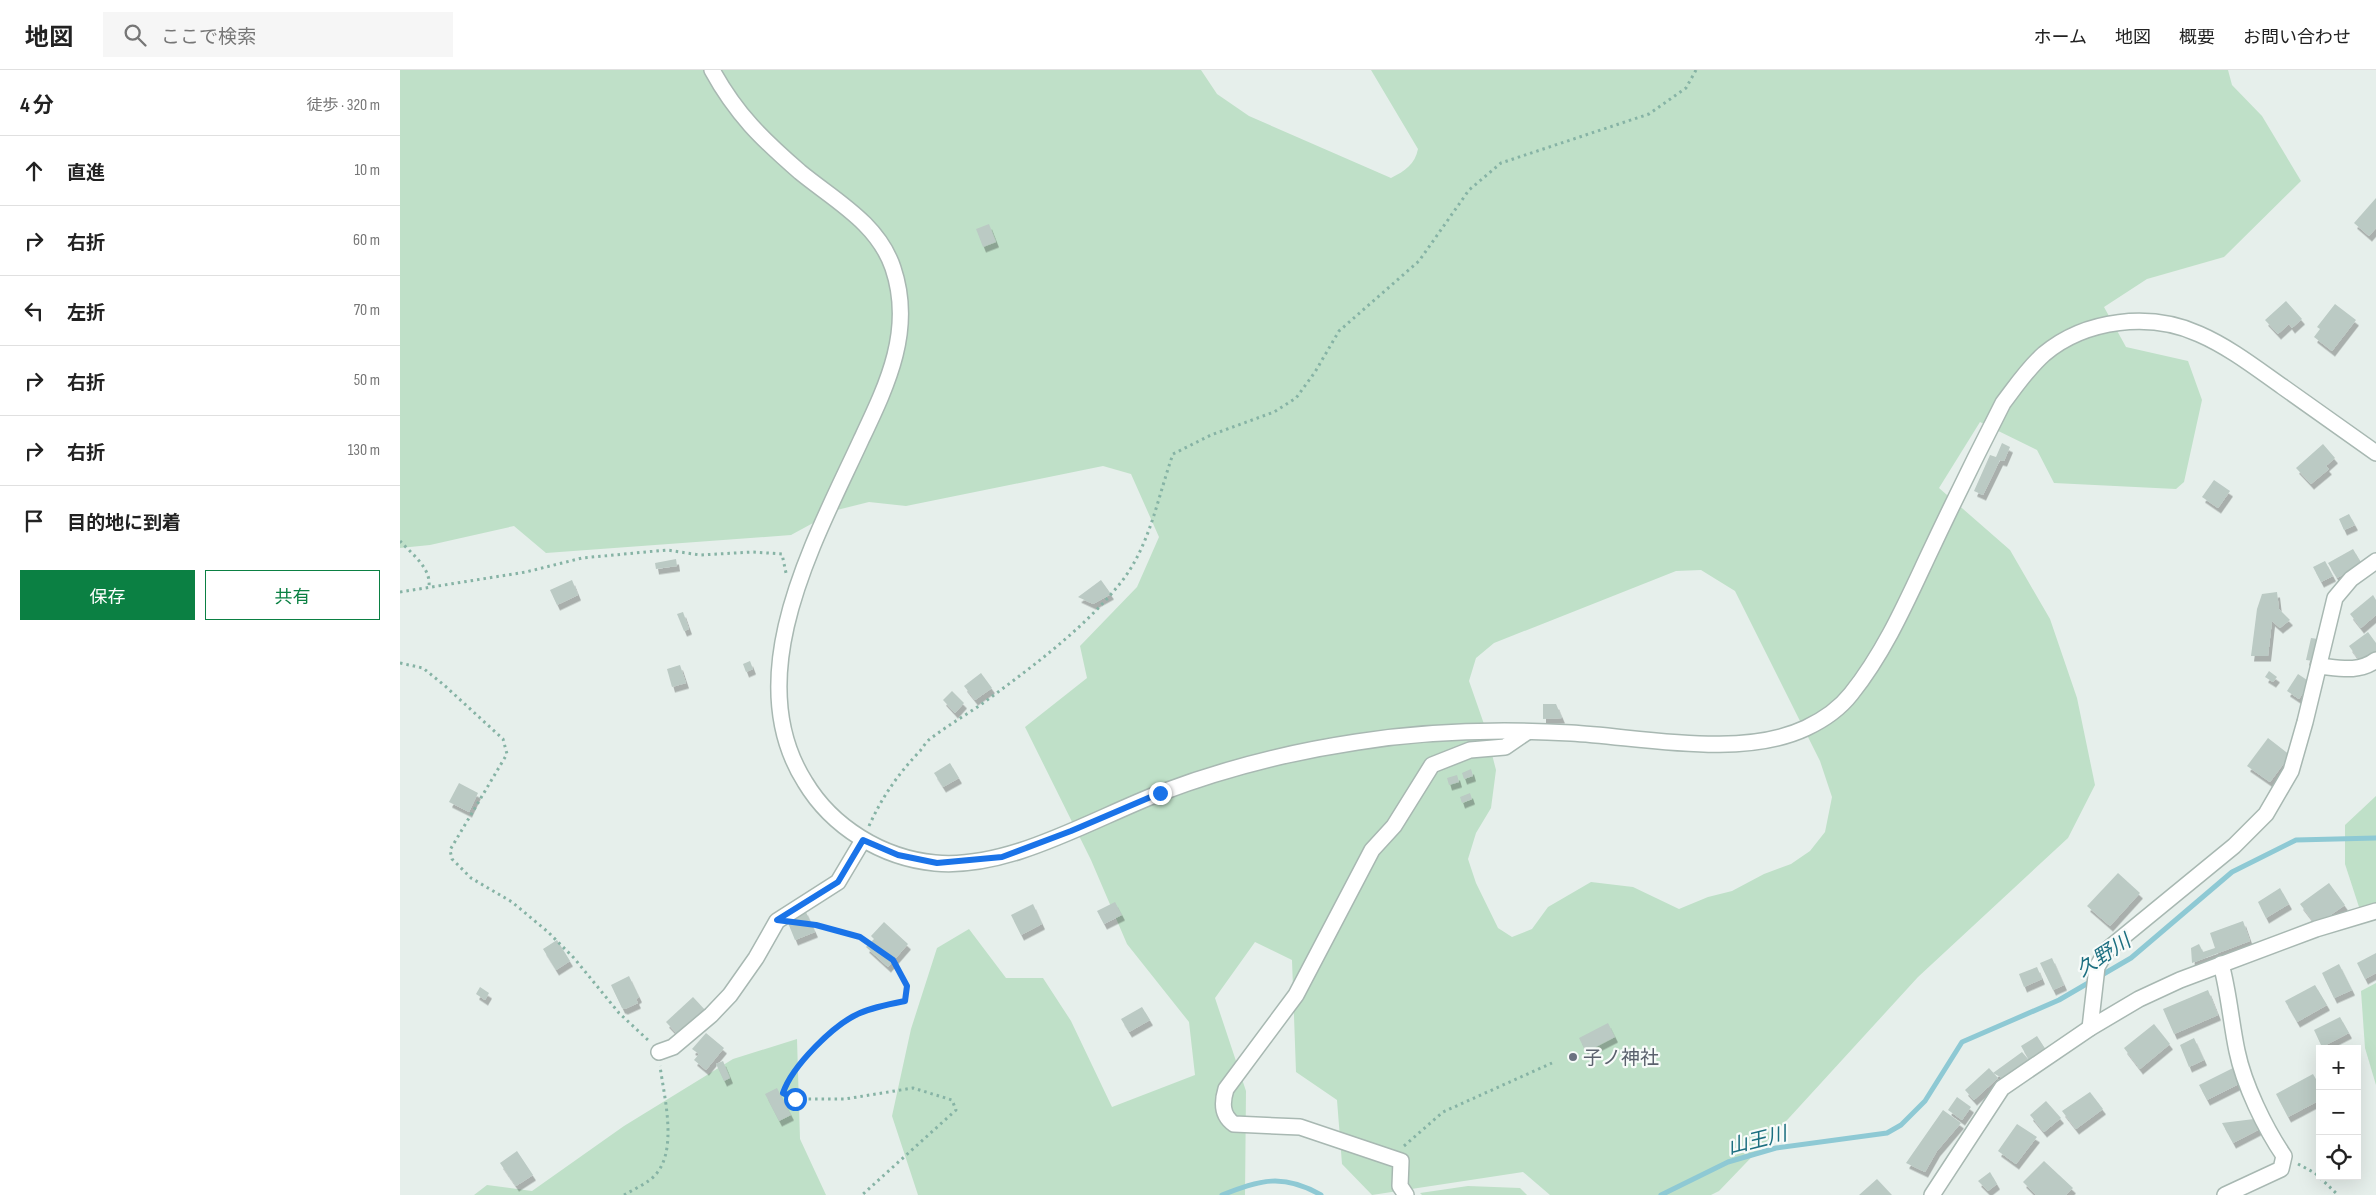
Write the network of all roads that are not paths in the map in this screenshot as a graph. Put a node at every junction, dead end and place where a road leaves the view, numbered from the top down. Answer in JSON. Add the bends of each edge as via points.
{"nodes":[{"id":1,"x":712,"y":70,"type":"edge"},
{"id":2,"x":2376,"y":453,"type":"edge"},
{"id":3,"x":2376,"y":560,"type":"edge"},
{"id":4,"x":2376,"y":660,"type":"edge"},
{"id":5,"x":2319,"y":666,"type":"junction"},
{"id":6,"x":1527,"y":732,"type":"junction"},
{"id":7,"x":863,"y":840,"type":"junction"},
{"id":8,"x":2376,"y":910,"type":"edge"},
{"id":9,"x":2221,"y":964,"type":"junction"},
{"id":10,"x":2090,"y":1028,"type":"junction"},
{"id":11,"x":659,"y":1052,"type":"road end"},
{"id":12,"x":1406,"y":1195,"type":"edge"},
{"id":13,"x":1932,"y":1195,"type":"edge"},
{"id":14,"x":2225,"y":1195,"type":"edge"}],
"edges":[{"from":1,"to":7,"type":"street","via":[[728,99],[753,130],[853,212],[870,231],[891,261],[897,283],[899,343],[888,384],[817,535],[788,618],[777,688],[785,735],[803,780],[833,818]]},
{"from":2,"to":6,"type":"street","via":[[2228,349],[2198,333],[2169,324],[2140,321],[2090,329],[2045,353],[2002,403],[1880,653],[1848,698],[1829,715],[1799,731],[1756,742],[1702,744]]},
{"from":3,"to":5,"type":"street","via":[[2351,579],[2335,598]]},
{"from":4,"to":5,"type":"street","via":[[2367,667],[2354,669]]},
{"from":5,"to":10,"type":"street","via":[[2290,771],[2266,814],[2234,846],[2107,950],[2097,967]]},
{"from":6,"to":7,"type":"street","via":[[1427,734],[1285,755],[1160,793],[1002,857],[937,863],[898,855]]},
{"from":6,"to":12,"type":"street","via":[[1506,747],[1470,750],[1432,765],[1394,826],[1372,850],[1296,994],[1226,1089],[1222,1102],[1227,1119],[1234,1124],[1300,1127],[1401,1161],[1400,1186]]},
{"from":7,"to":11,"type":"street","via":[[838,882],[777,920],[756,958],[730,995],[711,1015],[673,1047]]},
{"from":8,"to":9,"type":"street"},
{"from":9,"to":10,"type":"street","via":[[2139,999]]},
{"from":9,"to":14,"type":"street","via":[[2237,1054],[2249,1088],[2284,1156],[2281,1169]]},
{"from":10,"to":13,"type":"street","via":[[2002,1088]]}]}
